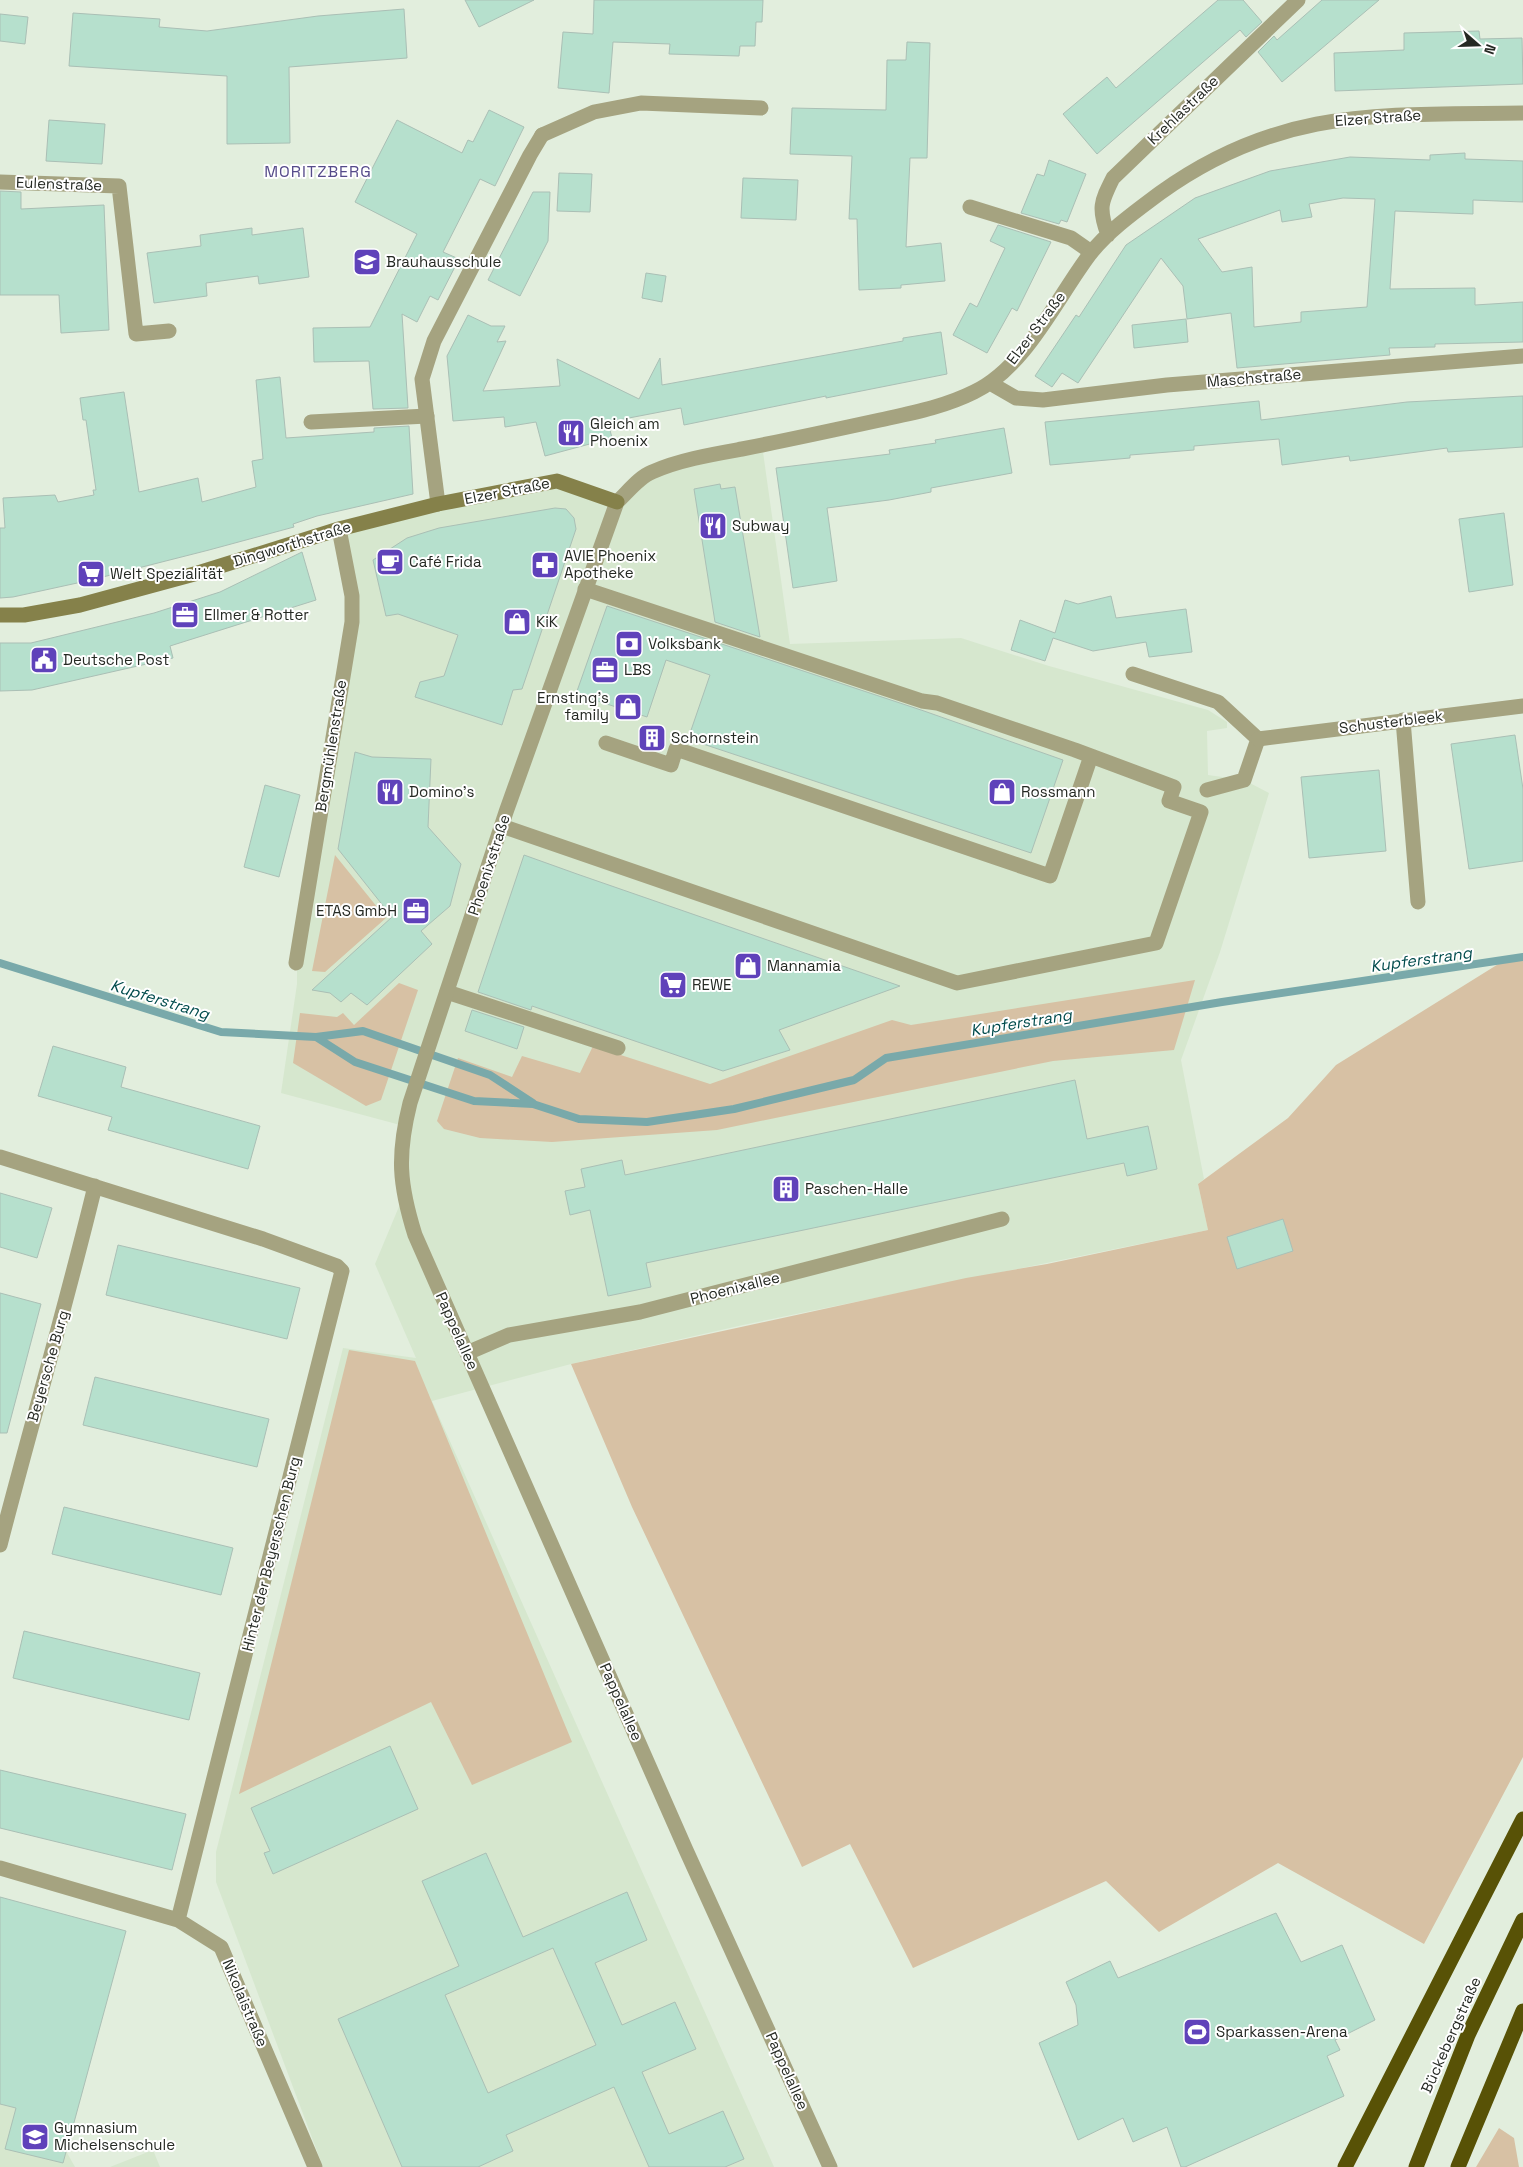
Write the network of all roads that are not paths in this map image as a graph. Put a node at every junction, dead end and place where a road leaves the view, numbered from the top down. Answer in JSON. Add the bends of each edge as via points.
{"nodes":[{"id":1,"x":1298,"y":0,"type":"edge"},
{"id":2,"x":761,"y":108,"type":"dead end"},
{"id":3,"x":1523,"y":113,"type":"edge"},
{"id":4,"x":0,"y":182,"type":"edge"},
{"id":5,"x":970,"y":207,"type":"dead end"},
{"id":6,"x":1108,"y":235,"type":"junction"},
{"id":7,"x":1092,"y":252,"type":"junction"},
{"id":8,"x":169,"y":331,"type":"dead end"},
{"id":9,"x":1523,"y":356,"type":"edge"},
{"id":10,"x":990,"y":383,"type":"junction"},
{"id":11,"x":427,"y":416,"type":"junction"},
{"id":12,"x":311,"y":422,"type":"dead end"},
{"id":13,"x":617,"y":502,"type":"junction"},
{"id":14,"x":438,"y":504,"type":"junction"},
{"id":15,"x":339,"y":529,"type":"junction"},
{"id":16,"x":585,"y":589,"type":"junction"},
{"id":17,"x":0,"y":615,"type":"edge"},
{"id":18,"x":1133,"y":674,"type":"dead end"},
{"id":19,"x":1523,"y":706,"type":"edge"},
{"id":20,"x":1403,"y":720,"type":"junction"},
{"id":21,"x":1258,"y":739,"type":"junction"},
{"id":22,"x":606,"y":743,"type":"dead end"},
{"id":23,"x":1091,"y":756,"type":"junction"},
{"id":24,"x":1207,"y":790,"type":"dead end"},
{"id":25,"x":502,"y":826,"type":"junction"},
{"id":26,"x":1418,"y":902,"type":"dead end"},
{"id":27,"x":296,"y":963,"type":"dead end"},
{"id":28,"x":447,"y":992,"type":"junction"},
{"id":29,"x":618,"y":1048,"type":"dead end"},
{"id":30,"x":0,"y":1157,"type":"edge"},
{"id":31,"x":95,"y":1186,"type":"junction"},
{"id":32,"x":1002,"y":1220,"type":"dead end"},
{"id":33,"x":415,"y":1235,"type":"joint"},
{"id":34,"x":467,"y":1352,"type":"junction"},
{"id":35,"x":0,"y":1545,"type":"edge"},
{"id":36,"x":1523,"y":1819,"type":"edge"},
{"id":37,"x":0,"y":1868,"type":"edge"},
{"id":38,"x":178,"y":1920,"type":"junction"},
{"id":39,"x":1523,"y":1920,"type":"edge"},
{"id":40,"x":1523,"y":2011,"type":"edge"},
{"id":41,"x":315,"y":2167,"type":"edge"},
{"id":42,"x":830,"y":2167,"type":"edge"},
{"id":43,"x":1345,"y":2167,"type":"edge"},
{"id":44,"x":1416,"y":2167,"type":"edge"},
{"id":45,"x":1458,"y":2167,"type":"edge"}],
"edges":[{"from":1,"to":6,"type":"street","name":"Krehlastraße","via":[[1113,178],[1102,199],[1102,218]]},
{"from":2,"to":11,"type":"street","via":[[641,103],[594,112],[542,135],[434,341],[422,379]]},
{"from":3,"to":6,"type":"street","name":"Elzer Straße","via":[[1370,115],[1293,128],[1209,161],[1148,202]]},
{"from":4,"to":8,"type":"street","name":"Eulenstraße","via":[[119,186],[136,334]]},
{"from":5,"to":7,"type":"street","via":[[1071,238]]},
{"from":6,"to":7,"type":"street","name":"Elzer Straße"},
{"from":7,"to":10,"type":"street","name":"Elzer Straße","via":[[1020,354]]},
{"from":9,"to":10,"type":"street","name":"Maschstraße","via":[[1166,385],[1043,400],[1016,398]]},
{"from":10,"to":13,"type":"street","name":"Elzer Straße","via":[[956,400],[927,409],[712,454],[650,472]]},
{"from":11,"to":12,"type":"street"},
{"from":11,"to":14,"type":"street"},
{"from":13,"to":14,"type":"street","name":"Elzer Straße","via":[[557,480]]},
{"from":13,"to":16,"type":"street","name":"Phoenixstraße"},
{"from":14,"to":15,"type":"street","name":"Dingworthstraße"},
{"from":15,"to":17,"type":"street","name":"Dingworthstraße","via":[[80,605],[24,615]]},
{"from":15,"to":27,"type":"street","name":"Bergmühlenstraße","via":[[352,596],[352,622]]},
{"from":16,"to":23,"type":"street"},
{"from":16,"to":25,"type":"street","name":"Phoenixstraße"},
{"from":18,"to":21,"type":"street","via":[[1218,702]]},
{"from":19,"to":20,"type":"street","name":"Schusterbleek"},
{"from":20,"to":21,"type":"street","name":"Schusterbleek"},
{"from":20,"to":26,"type":"street"},
{"from":21,"to":24,"type":"street","via":[[1244,780]]},
{"from":22,"to":23,"type":"street","via":[[671,765],[676,749],[1050,876]]},
{"from":23,"to":25,"type":"street","via":[[1174,787],[1169,801],[1201,812],[1156,943],[957,983]]},
{"from":25,"to":28,"type":"street","name":"Phoenixstraße"},
{"from":28,"to":29,"type":"street"},
{"from":28,"to":33,"type":"street","name":"Phoenixstraße","via":[[404,1126],[401,1159],[403,1197]]},
{"from":30,"to":31,"type":"street"},
{"from":31,"to":35,"type":"street","name":"Beyersche Burg","via":[[68,1300],[31,1423]]},
{"from":31,"to":38,"type":"street","name":"Hinter der Beyerschen Burg","via":[[263,1239],[337,1266],[342,1271]]},
{"from":32,"to":34,"type":"street","name":"Phoenixallee","via":[[640,1312],[509,1335]]},
{"from":33,"to":34,"type":"street","name":"Pappelallee"},
{"from":34,"to":42,"type":"street","name":"Pappelallee","via":[[686,1850]]},
{"from":36,"to":43,"type":"highway"},
{"from":37,"to":38,"type":"street","name":"Nikolaistraße"},
{"from":38,"to":41,"type":"street","name":"Nikolaistraße","via":[[221,1947]]},
{"from":39,"to":44,"type":"highway","name":"Bückebergstraße","via":[[1465,2044]]},
{"from":40,"to":45,"type":"highway"}]}
